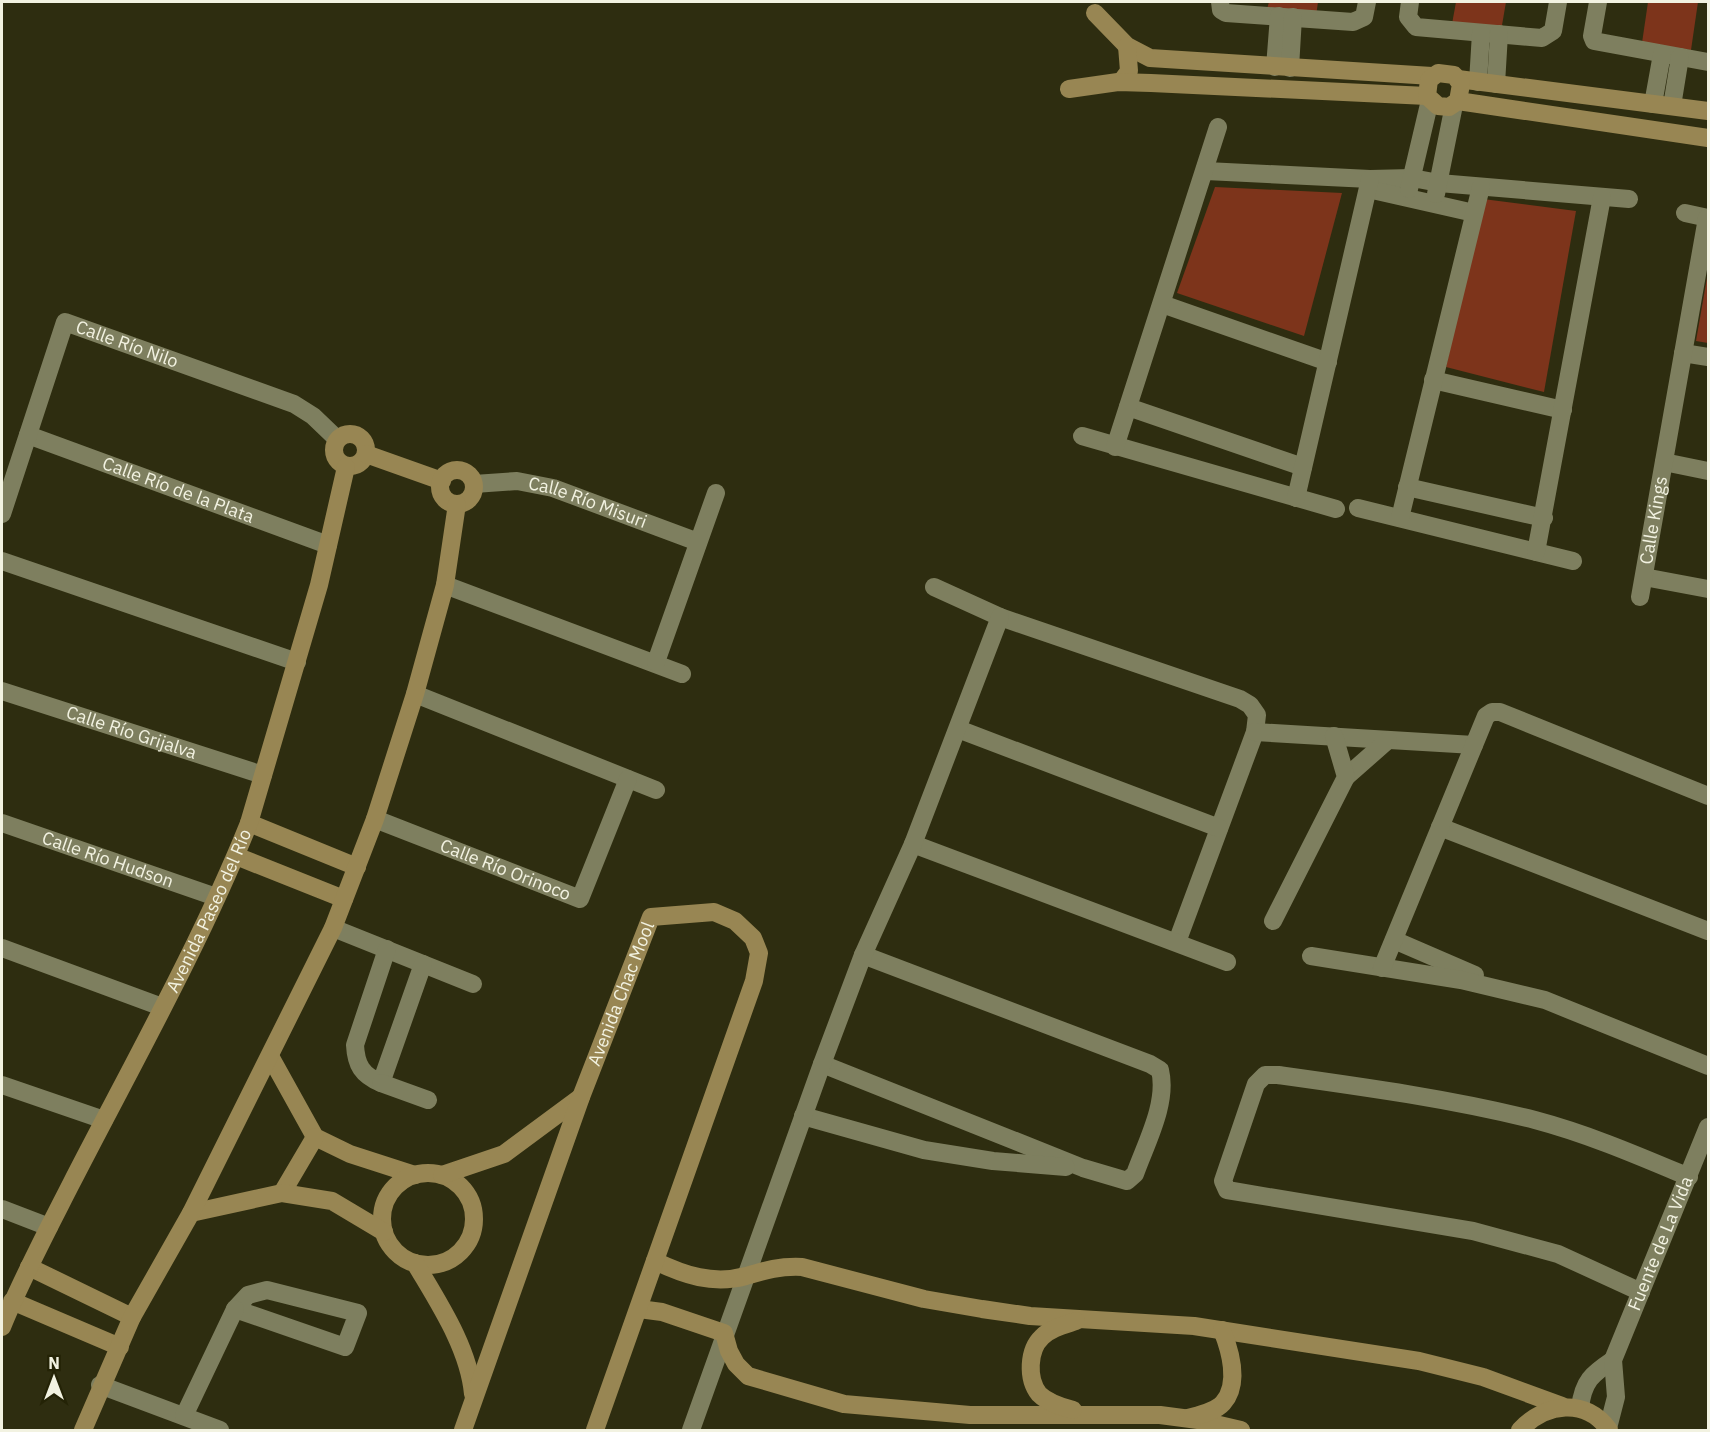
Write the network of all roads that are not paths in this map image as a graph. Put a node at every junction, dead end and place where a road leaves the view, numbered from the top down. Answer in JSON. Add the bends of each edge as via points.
{"nodes":[{"id":1,"x":1220,"y":2,"type":"edge"},
{"id":2,"x":1367,"y":2,"type":"edge"},
{"id":3,"x":1410,"y":2,"type":"edge"},
{"id":4,"x":1558,"y":2,"type":"edge"},
{"id":5,"x":1598,"y":2,"type":"edge"},
{"id":6,"x":1095,"y":12,"type":"dead end"},
{"id":7,"x":1286,"y":17,"type":"junction"},
{"id":8,"x":1490,"y":34,"type":"junction"},
{"id":9,"x":1127,"y":46,"type":"junction"},
{"id":10,"x":1671,"y":56,"type":"junction"},
{"id":11,"x":1708,"y":62,"type":"edge"},
{"id":12,"x":1202,"y":63,"type":"junction"},
{"id":13,"x":1282,"y":67,"type":"junction"},
{"id":14,"x":1432,"y":76,"type":"junction"},
{"id":15,"x":1458,"y":79,"type":"junction"},
{"id":16,"x":1121,"y":82,"type":"junction"},
{"id":17,"x":1478,"y":82,"type":"junction"},
{"id":18,"x":1496,"y":84,"type":"junction"},
{"id":19,"x":1198,"y":86,"type":"junction"},
{"id":20,"x":1069,"y":89,"type":"dead end"},
{"id":21,"x":1428,"y":98,"type":"junction"},
{"id":22,"x":1456,"y":103,"type":"junction"},
{"id":23,"x":1653,"y":104,"type":"junction"},
{"id":24,"x":1672,"y":106,"type":"junction"},
{"id":25,"x":1708,"y":111,"type":"edge"},
{"id":26,"x":1218,"y":127,"type":"dead end"},
{"id":27,"x":1708,"y":138,"type":"edge"},
{"id":28,"x":1206,"y":171,"type":"junction"},
{"id":29,"x":1412,"y":178,"type":"junction"},
{"id":30,"x":1438,"y":183,"type":"junction"},
{"id":31,"x":1369,"y":184,"type":"junction"},
{"id":32,"x":1481,"y":186,"type":"junction"},
{"id":33,"x":1602,"y":197,"type":"junction"},
{"id":34,"x":1407,"y":198,"type":"junction"},
{"id":35,"x":1629,"y":199,"type":"dead end"},
{"id":36,"x":1434,"y":204,"type":"junction"},
{"id":37,"x":1474,"y":213,"type":"junction"},
{"id":38,"x":1685,"y":213,"type":"dead end"},
{"id":39,"x":1708,"y":218,"type":"edge"},
{"id":40,"x":1162,"y":304,"type":"junction"},
{"id":41,"x":1683,"y":353,"type":"junction"},
{"id":42,"x":1708,"y":357,"type":"edge"},
{"id":43,"x":1328,"y":362,"type":"junction"},
{"id":44,"x":1433,"y":380,"type":"junction"},
{"id":45,"x":1128,"y":407,"type":"junction"},
{"id":46,"x":1563,"y":410,"type":"junction"},
{"id":47,"x":28,"y":435,"type":"junction"},
{"id":48,"x":1082,"y":436,"type":"dead end"},
{"id":49,"x":337,"y":439,"type":"junction"},
{"id":50,"x":1115,"y":447,"type":"junction"},
{"id":51,"x":366,"y":454,"type":"junction"},
{"id":52,"x":1664,"y":462,"type":"junction"},
{"id":53,"x":346,"y":467,"type":"junction"},
{"id":54,"x":1303,"y":467,"type":"junction"},
{"id":55,"x":1708,"y":471,"type":"edge"},
{"id":56,"x":442,"y":481,"type":"junction"},
{"id":57,"x":474,"y":484,"type":"junction"},
{"id":58,"x":1407,"y":487,"type":"junction"},
{"id":59,"x":716,"y":492,"type":"dead end"},
{"id":60,"x":1296,"y":498,"type":"junction"},
{"id":61,"x":457,"y":504,"type":"junction"},
{"id":62,"x":1358,"y":508,"type":"dead end"},
{"id":63,"x":1336,"y":509,"type":"dead end"},
{"id":64,"x":2,"y":514,"type":"edge"},
{"id":65,"x":1400,"y":518,"type":"junction"},
{"id":66,"x":1544,"y":518,"type":"junction"},
{"id":67,"x":698,"y":542,"type":"junction"},
{"id":68,"x":328,"y":545,"type":"junction"},
{"id":69,"x":1536,"y":552,"type":"junction"},
{"id":70,"x":2,"y":561,"type":"edge"},
{"id":71,"x":1573,"y":561,"type":"dead end"},
{"id":72,"x":1644,"y":577,"type":"junction"},
{"id":73,"x":445,"y":585,"type":"junction"},
{"id":74,"x":934,"y":587,"type":"dead end"},
{"id":75,"x":1708,"y":589,"type":"edge"},
{"id":76,"x":1640,"y":597,"type":"dead end"},
{"id":77,"x":1000,"y":617,"type":"junction"},
{"id":78,"x":297,"y":662,"type":"junction"},
{"id":79,"x":656,"y":662,"type":"junction"},
{"id":80,"x":682,"y":674,"type":"dead end"},
{"id":81,"x":2,"y":691,"type":"edge"},
{"id":82,"x":415,"y":694,"type":"junction"},
{"id":83,"x":958,"y":729,"type":"junction"},
{"id":84,"x":1255,"y":732,"type":"junction"},
{"id":85,"x":1334,"y":736,"type":"junction"},
{"id":86,"x":1388,"y":740,"type":"junction"},
{"id":87,"x":1473,"y":744,"type":"junction"},
{"id":88,"x":263,"y":775,"type":"junction"},
{"id":89,"x":1346,"y":777,"type":"junction"},
{"id":90,"x":628,"y":779,"type":"junction"},
{"id":91,"x":656,"y":790,"type":"dead end"},
{"id":92,"x":1708,"y":796,"type":"edge"},
{"id":93,"x":375,"y":819,"type":"junction"},
{"id":94,"x":2,"y":823,"type":"edge"},
{"id":95,"x":249,"y":823,"type":"junction"},
{"id":96,"x":1440,"y":827,"type":"junction"},
{"id":97,"x":1219,"y":828,"type":"junction"},
{"id":98,"x":914,"y":844,"type":"junction"},
{"id":99,"x":236,"y":856,"type":"junction"},
{"id":100,"x":357,"y":867,"type":"junction"},
{"id":101,"x":216,"y":897,"type":"junction"},
{"id":102,"x":344,"y":899,"type":"junction"},
{"id":103,"x":1273,"y":921,"type":"dead end"},
{"id":104,"x":333,"y":928,"type":"junction"},
{"id":105,"x":1708,"y":931,"type":"edge"},
{"id":106,"x":1394,"y":940,"type":"junction"},
{"id":107,"x":1177,"y":942,"type":"junction"},
{"id":108,"x":2,"y":948,"type":"edge"},
{"id":109,"x":387,"y":949,"type":"junction"},
{"id":110,"x":864,"y":955,"type":"junction"},
{"id":111,"x":1311,"y":956,"type":"dead end"},
{"id":112,"x":1227,"y":962,"type":"dead end"},
{"id":113,"x":423,"y":964,"type":"junction"},
{"id":114,"x":1382,"y":968,"type":"junction"},
{"id":115,"x":473,"y":984,"type":"dead end"},
{"id":116,"x":1509,"y":990,"type":"junction"},
{"id":117,"x":162,"y":1007,"type":"junction"},
{"id":118,"x":270,"y":1056,"type":"junction"},
{"id":119,"x":822,"y":1064,"type":"junction"},
{"id":120,"x":1708,"y":1066,"type":"edge"},
{"id":121,"x":381,"y":1083,"type":"junction"},
{"id":122,"x":2,"y":1085,"type":"edge"},
{"id":123,"x":581,"y":1097,"type":"junction"},
{"id":124,"x":429,"y":1100,"type":"dead end"},
{"id":125,"x":803,"y":1116,"type":"junction"},
{"id":126,"x":104,"y":1120,"type":"junction"},
{"id":127,"x":1708,"y":1127,"type":"edge"},
{"id":128,"x":315,"y":1137,"type":"junction"},
{"id":129,"x":1083,"y":1168,"type":"junction"},
{"id":130,"x":415,"y":1175,"type":"junction"},
{"id":131,"x":442,"y":1175,"type":"junction"},
{"id":132,"x":1689,"y":1177,"type":"junction"},
{"id":133,"x":282,"y":1193,"type":"junction"},
{"id":134,"x":2,"y":1209,"type":"edge"},
{"id":135,"x":191,"y":1212,"type":"junction"},
{"id":136,"x":49,"y":1227,"type":"junction"},
{"id":137,"x":384,"y":1232,"type":"junction"},
{"id":138,"x":655,"y":1260,"type":"junction"},
{"id":139,"x":415,"y":1263,"type":"junction"},
{"id":140,"x":29,"y":1266,"type":"junction"},
{"id":141,"x":746,"y":1276,"type":"junction"},
{"id":142,"x":1641,"y":1292,"type":"junction"},
{"id":143,"x":12,"y":1301,"type":"junction"},
{"id":144,"x":639,"y":1308,"type":"junction"},
{"id":145,"x":235,"y":1309,"type":"junction"},
{"id":146,"x":132,"y":1317,"type":"junction"},
{"id":147,"x":1083,"y":1318,"type":"junction"},
{"id":148,"x":2,"y":1327,"type":"edge"},
{"id":149,"x":1222,"y":1330,"type":"junction"},
{"id":150,"x":724,"y":1333,"type":"junction"},
{"id":151,"x":120,"y":1347,"type":"junction"},
{"id":152,"x":1613,"y":1360,"type":"junction"},
{"id":153,"x":100,"y":1385,"type":"junction"},
{"id":154,"x":473,"y":1401,"type":"junction"},
{"id":155,"x":1571,"y":1407,"type":"junction"},
{"id":156,"x":1087,"y":1415,"type":"junction"},
{"id":157,"x":184,"y":1416,"type":"junction"},
{"id":158,"x":1186,"y":1418,"type":"junction"},
{"id":159,"x":1608,"y":1429,"type":"edge"},
{"id":160,"x":83,"y":1431,"type":"edge"},
{"id":161,"x":220,"y":1431,"type":"edge"},
{"id":162,"x":463,"y":1431,"type":"edge"},
{"id":163,"x":595,"y":1431,"type":"edge"},
{"id":164,"x":691,"y":1431,"type":"edge"},
{"id":165,"x":1241,"y":1431,"type":"edge"},
{"id":166,"x":1520,"y":1431,"type":"edge"}],
"edges":[{"from":1,"to":7,"type":"street","via":[[1221,10],[1226,12]]},
{"from":2,"to":7,"type":"street","via":[[1360,21]]},
{"from":3,"to":8,"type":"street","via":[[1408,17],[1416,27]]},
{"from":4,"to":8,"type":"street","via":[[1553,31],[1548,36]]},
{"from":5,"to":10,"type":"street","via":[[1594,41]]},
{"from":6,"to":9,"type":"street"},
{"from":7,"to":13,"type":"street"},
{"from":8,"to":17,"type":"street"},
{"from":8,"to":18,"type":"street"},
{"from":9,"to":12,"type":"street","via":[[1150,58]]},
{"from":9,"to":16,"type":"street","via":[[1129,71]]},
{"from":10,"to":11,"type":"street"},
{"from":10,"to":23,"type":"street"},
{"from":10,"to":24,"type":"street"},
{"from":12,"to":13,"type":"street"},
{"from":12,"to":19,"type":"street","via":[[1196,74]]},
{"from":13,"to":14,"type":"street"},
{"from":14,"to":15,"type":"street","via":[[1449,72]]},
{"from":14,"to":21,"type":"street","via":[[1426,85]]},
{"from":15,"to":17,"type":"street"},
{"from":15,"to":22,"type":"street","via":[[1462,90]]},
{"from":16,"to":19,"type":"street"},
{"from":16,"to":20,"type":"street"},
{"from":17,"to":18,"type":"street"},
{"from":18,"to":23,"type":"street"},
{"from":19,"to":21,"type":"street"},
{"from":21,"to":22,"type":"street","via":[[1443,107]]},
{"from":21,"to":29,"type":"street"},
{"from":22,"to":27,"type":"street"},
{"from":22,"to":30,"type":"street"},
{"from":23,"to":24,"type":"street"},
{"from":24,"to":25,"type":"street"},
{"from":26,"to":28,"type":"street"},
{"from":28,"to":31,"type":"street"},
{"from":28,"to":40,"type":"street"},
{"from":29,"to":30,"type":"street"},
{"from":29,"to":31,"type":"street"},
{"from":29,"to":34,"type":"street"},
{"from":30,"to":32,"type":"street"},
{"from":30,"to":36,"type":"street"},
{"from":31,"to":34,"type":"street"},
{"from":31,"to":43,"type":"street"},
{"from":32,"to":33,"type":"street"},
{"from":32,"to":37,"type":"street"},
{"from":33,"to":35,"type":"street"},
{"from":33,"to":46,"type":"street"},
{"from":34,"to":36,"type":"street"},
{"from":36,"to":37,"type":"street"},
{"from":37,"to":44,"type":"street"},
{"from":38,"to":39,"type":"street","name":"Calle Kings"},
{"from":39,"to":41,"type":"street","name":"Calle Kings"},
{"from":40,"to":43,"type":"street"},
{"from":40,"to":45,"type":"street"},
{"from":41,"to":42,"type":"street"},
{"from":41,"to":52,"type":"street","name":"Calle Kings"},
{"from":43,"to":54,"type":"street"},
{"from":44,"to":46,"type":"street"},
{"from":44,"to":58,"type":"street"},
{"from":45,"to":50,"type":"street"},
{"from":45,"to":54,"type":"street"},
{"from":46,"to":66,"type":"street"},
{"from":47,"to":49,"type":"street","name":"Calle Río Nilo","via":[[65,322],[294,404]]},
{"from":47,"to":64,"type":"street","name":"Calle Río Nilo"},
{"from":47,"to":68,"type":"street","name":"Calle Río de la Plata"},
{"from":48,"to":50,"type":"street"},
{"from":49,"to":51,"type":"street","via":[[346,434],[357,436],[365,443]]},
{"from":49,"to":53,"type":"street","via":[[333,448],[335,458]]},
{"from":50,"to":60,"type":"street"},
{"from":51,"to":53,"type":"street","via":[[357,465]]},
{"from":51,"to":56,"type":"street"},
{"from":52,"to":55,"type":"street","name":"Calle Kings"},
{"from":52,"to":72,"type":"street","name":"Calle Kings"},
{"from":53,"to":68,"type":"street","name":"Avenida Paseo del Río"},
{"from":54,"to":60,"type":"street"},
{"from":56,"to":57,"type":"street","via":[[448,473],[459,470],[469,475]]},
{"from":56,"to":61,"type":"street","via":[[444,496]]},
{"from":57,"to":61,"type":"street","via":[[470,498]]},
{"from":57,"to":67,"type":"street","name":"Calle Río Misuri","via":[[517,481],[553,488]]},
{"from":58,"to":65,"type":"street"},
{"from":58,"to":66,"type":"street"},
{"from":59,"to":67,"type":"street"},
{"from":60,"to":63,"type":"street"},
{"from":61,"to":73,"type":"street"},
{"from":62,"to":65,"type":"street"},
{"from":65,"to":69,"type":"street"},
{"from":66,"to":69,"type":"street"},
{"from":67,"to":79,"type":"street"},
{"from":68,"to":78,"type":"street","name":"Avenida Paseo del Río"},
{"from":69,"to":71,"type":"street"},
{"from":70,"to":78,"type":"street"},
{"from":72,"to":75,"type":"street","name":"Calle Kings"},
{"from":72,"to":76,"type":"street","name":"Calle Kings"},
{"from":73,"to":79,"type":"street"},
{"from":73,"to":82,"type":"street"},
{"from":74,"to":77,"type":"street"},
{"from":77,"to":83,"type":"street"},
{"from":77,"to":84,"type":"street","via":[[1240,699],[1257,715]]},
{"from":78,"to":88,"type":"street","name":"Avenida Paseo del Río"},
{"from":79,"to":80,"type":"street"},
{"from":81,"to":88,"type":"street","name":"Calle Río Grijalva"},
{"from":82,"to":90,"type":"street"},
{"from":82,"to":93,"type":"street"},
{"from":83,"to":97,"type":"street"},
{"from":83,"to":98,"type":"street"},
{"from":84,"to":85,"type":"street"},
{"from":84,"to":97,"type":"street"},
{"from":85,"to":86,"type":"street"},
{"from":85,"to":89,"type":"street"},
{"from":86,"to":87,"type":"street"},
{"from":86,"to":89,"type":"street"},
{"from":87,"to":92,"type":"street","via":[[1485,716],[1500,712]]},
{"from":87,"to":96,"type":"street"},
{"from":88,"to":95,"type":"street","name":"Avenida Paseo del Río"},
{"from":89,"to":103,"type":"street"},
{"from":90,"to":91,"type":"street"},
{"from":90,"to":93,"type":"street","name":"Calle Río Orinoco","via":[[580,899]]},
{"from":93,"to":100,"type":"street"},
{"from":94,"to":101,"type":"street","name":"Calle Río Hudson"},
{"from":95,"to":99,"type":"street","name":"Avenida Paseo del Río"},
{"from":95,"to":100,"type":"street"},
{"from":96,"to":105,"type":"street"},
{"from":96,"to":106,"type":"street"},
{"from":97,"to":107,"type":"street"},
{"from":98,"to":107,"type":"street"},
{"from":98,"to":110,"type":"street"},
{"from":99,"to":101,"type":"street","name":"Avenida Paseo del Río"},
{"from":99,"to":102,"type":"street"},
{"from":100,"to":102,"type":"street"},
{"from":101,"to":117,"type":"street","name":"Avenida Paseo del Río"},
{"from":102,"to":104,"type":"street"},
{"from":104,"to":109,"type":"street"},
{"from":104,"to":118,"type":"street"},
{"from":106,"to":114,"type":"street"},
{"from":106,"to":116,"type":"street"},
{"from":107,"to":112,"type":"street"},
{"from":108,"to":117,"type":"street"},
{"from":109,"to":113,"type":"street"},
{"from":109,"to":121,"type":"street","via":[[355,1045],[356,1060],[366,1077]]},
{"from":110,"to":119,"type":"street"},
{"from":110,"to":129,"type":"street","via":[[1160,1070],[1161,1096],[1135,1174],[1127,1181]]},
{"from":111,"to":114,"type":"street"},
{"from":113,"to":115,"type":"street"},
{"from":113,"to":121,"type":"street"},
{"from":114,"to":116,"type":"street"},
{"from":116,"to":120,"type":"street","via":[[1545,1000]]},
{"from":117,"to":126,"type":"street","name":"Avenida Paseo del Río"},
{"from":118,"to":128,"type":"street"},
{"from":118,"to":135,"type":"street"},
{"from":119,"to":125,"type":"street"},
{"from":119,"to":129,"type":"street"},
{"from":121,"to":124,"type":"street"},
{"from":122,"to":126,"type":"street"},
{"from":123,"to":131,"type":"street","via":[[504,1154]]},
{"from":123,"to":138,"type":"street","name":"Avenida Chac Mool","via":[[651,917],[714,912],[735,921],[753,938],[759,953],[754,981]]},
{"from":123,"to":154,"type":"street","name":"Avenida Chac Mool"},
{"from":125,"to":129,"type":"street","via":[[924,1150],[993,1161]]},
{"from":125,"to":141,"type":"street"},
{"from":126,"to":136,"type":"street","name":"Avenida Paseo del Río"},
{"from":127,"to":132,"type":"street","name":"Fuente de La Vida"},
{"from":128,"to":130,"type":"street","via":[[350,1154]]},
{"from":128,"to":133,"type":"street"},
{"from":130,"to":131,"type":"street"},
{"from":130,"to":137,"type":"street","via":[[402,1181],[385,1203]]},
{"from":131,"to":139,"type":"street","via":[[465,1190],[472,1203],[473,1231],[457,1255],[444,1262]]},
{"from":132,"to":142,"type":"street","name":"Fuente de La Vida"},
{"from":132,"to":142,"type":"street","via":[[1618,1147],[1478,1107],[1278,1075],[1265,1075],[1256,1084],[1223,1181],[1227,1190],[1473,1230],[1558,1254]]},
{"from":133,"to":135,"type":"street"},
{"from":133,"to":137,"type":"street","via":[[332,1201]]},
{"from":134,"to":136,"type":"street"},
{"from":135,"to":146,"type":"street"},
{"from":136,"to":140,"type":"street","name":"Avenida Paseo del Río"},
{"from":137,"to":139,"type":"street","via":[[391,1246]]},
{"from":138,"to":141,"type":"street","via":[[697,1277]]},
{"from":138,"to":144,"type":"street","name":"Avenida Chac Mool"},
{"from":139,"to":154,"type":"street","via":[[440,1304],[471,1373]]},
{"from":140,"to":143,"type":"street","name":"Avenida Paseo del Río"},
{"from":140,"to":146,"type":"street"},
{"from":141,"to":147,"type":"street","via":[[781,1266],[802,1267],[924,1299],[982,1309]]},
{"from":141,"to":150,"type":"street"},
{"from":142,"to":152,"type":"street","name":"Fuente de La Vida"},
{"from":143,"to":148,"type":"street","name":"Avenida Paseo del Río"},
{"from":143,"to":151,"type":"street"},
{"from":144,"to":150,"type":"street"},
{"from":144,"to":163,"type":"street","name":"Avenida Chac Mool"},
{"from":145,"to":145,"type":"street","via":[[248,1295],[267,1290],[358,1313],[345,1347]]},
{"from":145,"to":157,"type":"street"},
{"from":146,"to":151,"type":"street"},
{"from":147,"to":149,"type":"street"},
{"from":147,"to":156,"type":"street","via":[[1041,1338],[1033,1349],[1031,1378],[1040,1394],[1054,1404]]},
{"from":149,"to":155,"type":"street","via":[[1419,1361],[1483,1377]]},
{"from":149,"to":158,"type":"street","via":[[1231,1360],[1230,1387],[1223,1403],[1209,1412]]},
{"from":150,"to":156,"type":"street","via":[[736,1364],[748,1376],[844,1404],[970,1415]]},
{"from":150,"to":164,"type":"street"},
{"from":151,"to":153,"type":"street"},
{"from":152,"to":155,"type":"street","via":[[1591,1374],[1581,1398]]},
{"from":152,"to":159,"type":"street","name":"Fuente de La Vida","via":[[1617,1397]]},
{"from":153,"to":157,"type":"street"},
{"from":153,"to":160,"type":"street"},
{"from":154,"to":162,"type":"street","name":"Avenida Chac Mool"},
{"from":155,"to":159,"type":"street","via":[[1595,1416]]},
{"from":155,"to":166,"type":"street","via":[[1545,1410]]},
{"from":156,"to":158,"type":"street"},
{"from":157,"to":161,"type":"street"},
{"from":158,"to":165,"type":"street"}]}
